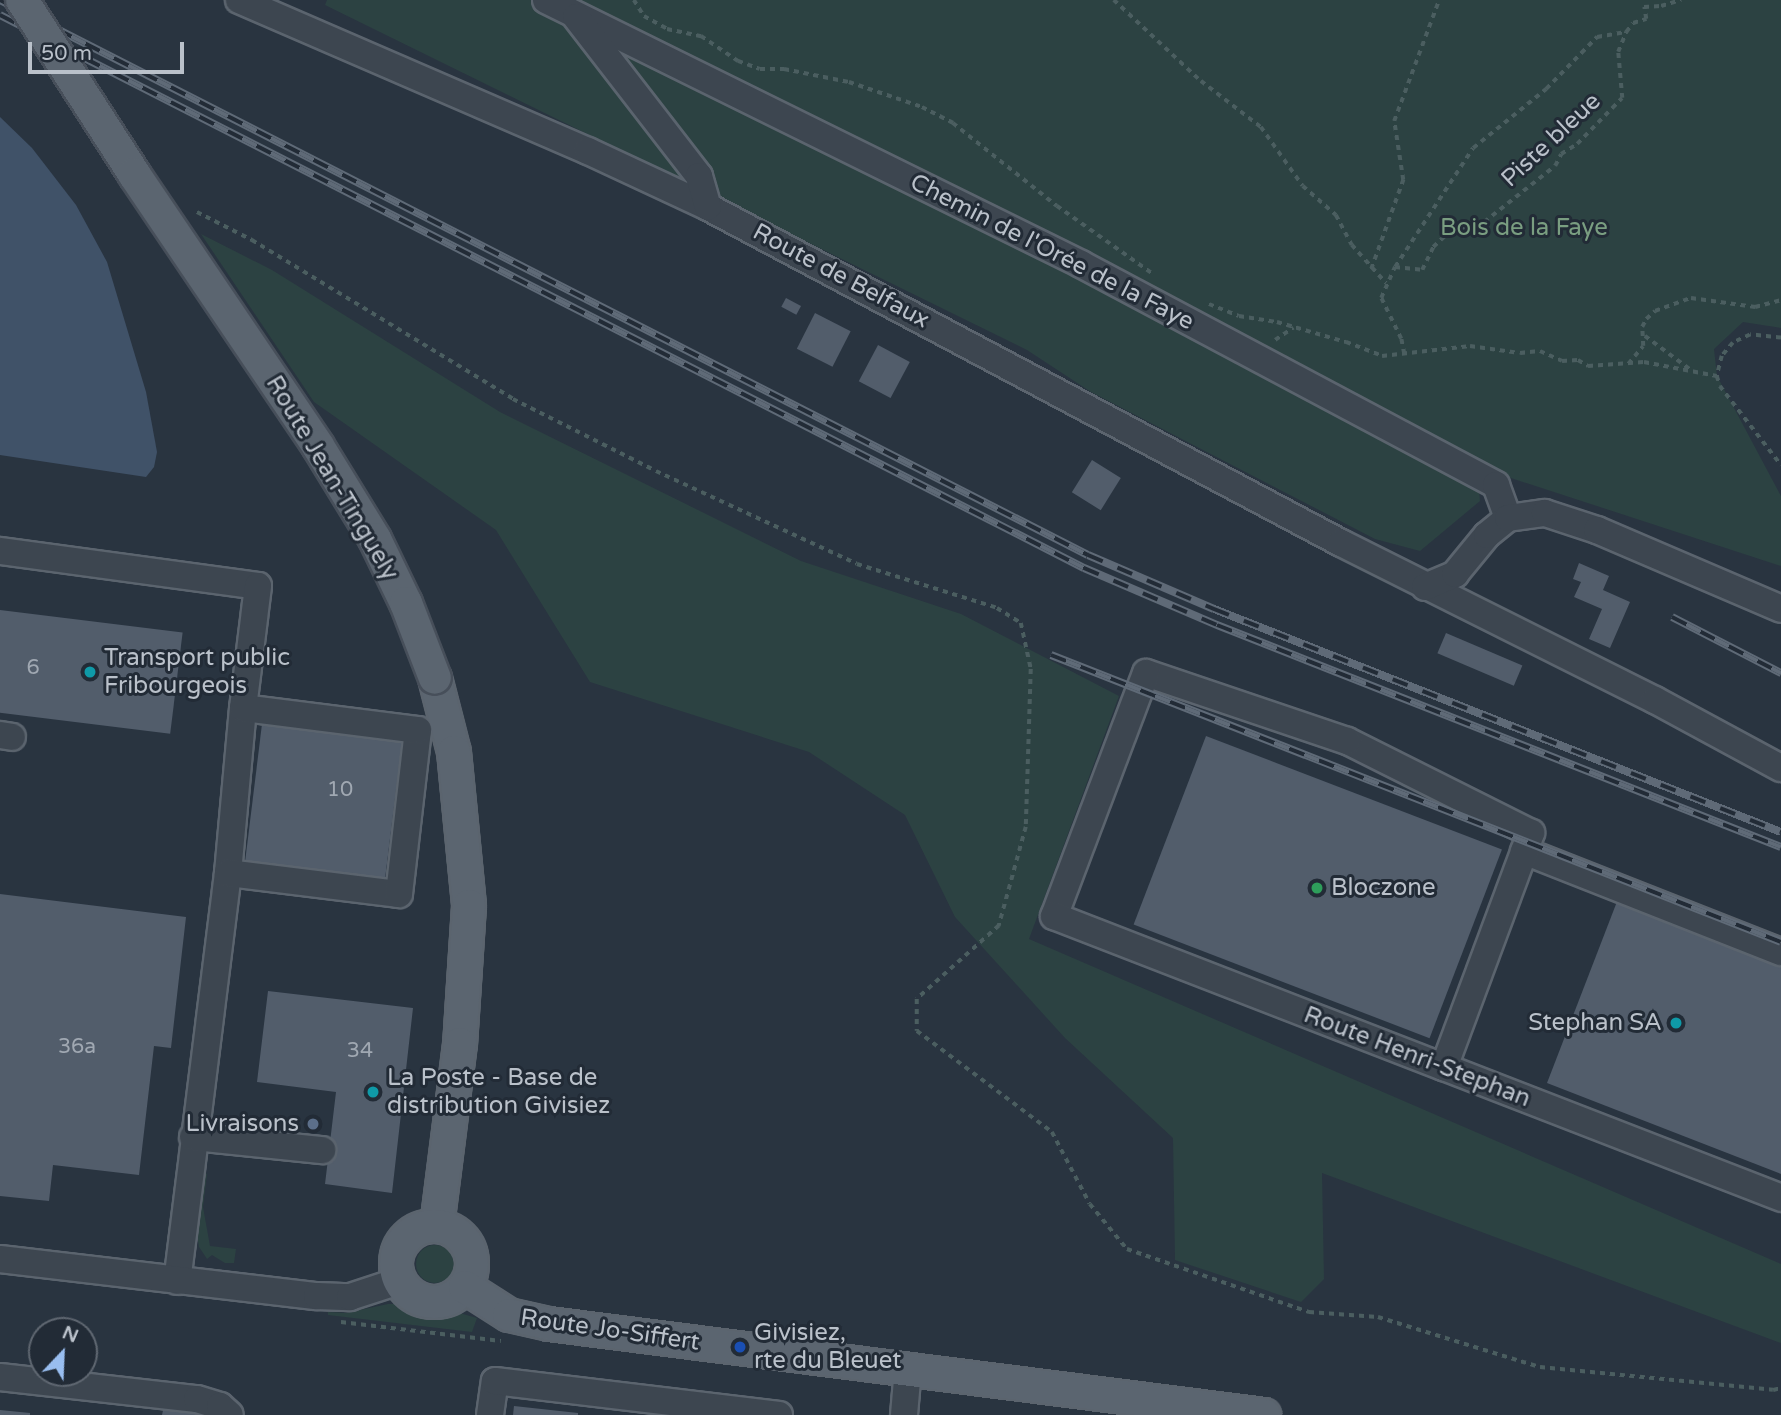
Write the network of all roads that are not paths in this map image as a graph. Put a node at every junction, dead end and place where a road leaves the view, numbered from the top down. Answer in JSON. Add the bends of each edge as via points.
{"nodes":[{"id":1,"x":22,"y":0,"type":"edge"},
{"id":2,"x":239,"y":0,"type":"edge"},
{"id":3,"x":546,"y":0,"type":"edge"},
{"id":4,"x":573,"y":13,"type":"junction"},
{"id":5,"x":708,"y":207,"type":"junction"},
{"id":6,"x":1508,"y":517,"type":"junction"},
{"id":7,"x":0,"y":551,"type":"edge"},
{"id":8,"x":1426,"y":587,"type":"junction"},
{"id":9,"x":1781,"y":609,"type":"edge"},
{"id":10,"x":243,"y":708,"type":"junction"},
{"id":11,"x":1781,"y":768,"type":"edge"},
{"id":12,"x":1524,"y":851,"type":"junction"},
{"id":13,"x":228,"y":873,"type":"junction"},
{"id":14,"x":1781,"y":951,"type":"edge"},
{"id":15,"x":1444,"y":1068,"type":"junction"},
{"id":16,"x":193,"y":1137,"type":"junction"},
{"id":17,"x":322,"y":1150,"type":"dead end"},
{"id":18,"x":1781,"y":1198,"type":"edge"},
{"id":19,"x":437,"y":1226,"type":"junction"},
{"id":20,"x":0,"y":1259,"type":"edge"},
{"id":21,"x":177,"y":1281,"type":"junction"},
{"id":22,"x":399,"y":1281,"type":"junction"},
{"id":23,"x":465,"y":1287,"type":"junction"},
{"id":24,"x":908,"y":1368,"type":"junction"},
{"id":25,"x":0,"y":1377,"type":"edge"},
{"id":26,"x":735,"y":1412,"type":"edge"},
{"id":27,"x":230,"y":1415,"type":"edge"},
{"id":28,"x":490,"y":1415,"type":"edge"},
{"id":29,"x":779,"y":1415,"type":"edge"},
{"id":30,"x":904,"y":1415,"type":"edge"},
{"id":31,"x":1264,"y":1415,"type":"edge"}],
"edges":[{"from":1,"to":19,"type":"main road","name":"Route Jean-Tinguely","bridge":true,"via":[[375,539],[435,678],[454,752],[469,906],[460,1044]]},
{"from":2,"to":5,"type":"street","name":"Route de Belfaux"},
{"from":3,"to":4,"type":"street","name":"Chemin de l'Orée de la Faye"},
{"from":4,"to":5,"type":"street","name":"Chemin de l'Orée de la Faye","via":[[699,176]]},
{"from":4,"to":6,"type":"street","name":"Chemin de l'Orée de la Faye","via":[[1081,264],[1496,485]]},
{"from":5,"to":8,"type":"street","name":"Route de Belfaux"},
{"from":6,"to":8,"type":"street","via":[[1455,574]]},
{"from":6,"to":9,"type":"street","via":[[1545,513],[1597,530]]},
{"from":7,"to":10,"type":"street","via":[[258,586]]},
{"from":8,"to":11,"type":"street","name":"Route de Belfaux"},
{"from":10,"to":13,"type":"street"},
{"from":10,"to":13,"type":"street","via":[[418,730],[399,894]]},
{"from":12,"to":14,"type":"street"},
{"from":12,"to":15,"type":"street"},
{"from":12,"to":15,"type":"street","name":"Route Henri-Stephan","via":[[1531,833],[1347,741],[1146,673],[1054,916]]},
{"from":13,"to":16,"type":"street"},
{"from":15,"to":18,"type":"street","name":"Route Henri-Stephan"},
{"from":16,"to":17,"type":"street"},
{"from":16,"to":21,"type":"street"},
{"from":19,"to":22,"type":"main road","via":[[422,1228],[401,1244],[396,1256]]},
{"from":19,"to":23,"type":"main road","via":[[460,1237],[468,1248],[472,1261]]},
{"from":20,"to":21,"type":"street"},
{"from":21,"to":22,"type":"street","via":[[317,1297],[350,1297]]},
{"from":22,"to":23,"type":"main road","via":[[407,1292],[430,1303],[443,1302]]},
{"from":23,"to":24,"type":"main road","name":"Route Jo-Siffert","via":[[509,1315],[549,1324]]},
{"from":24,"to":30,"type":"street"},
{"from":24,"to":31,"type":"main road","name":"Route Jo-Siffert"},
{"from":25,"to":27,"type":"street","via":[[197,1399]]},
{"from":26,"to":28,"type":"street","via":[[495,1381]]},
{"from":26,"to":29,"type":"street"}]}
